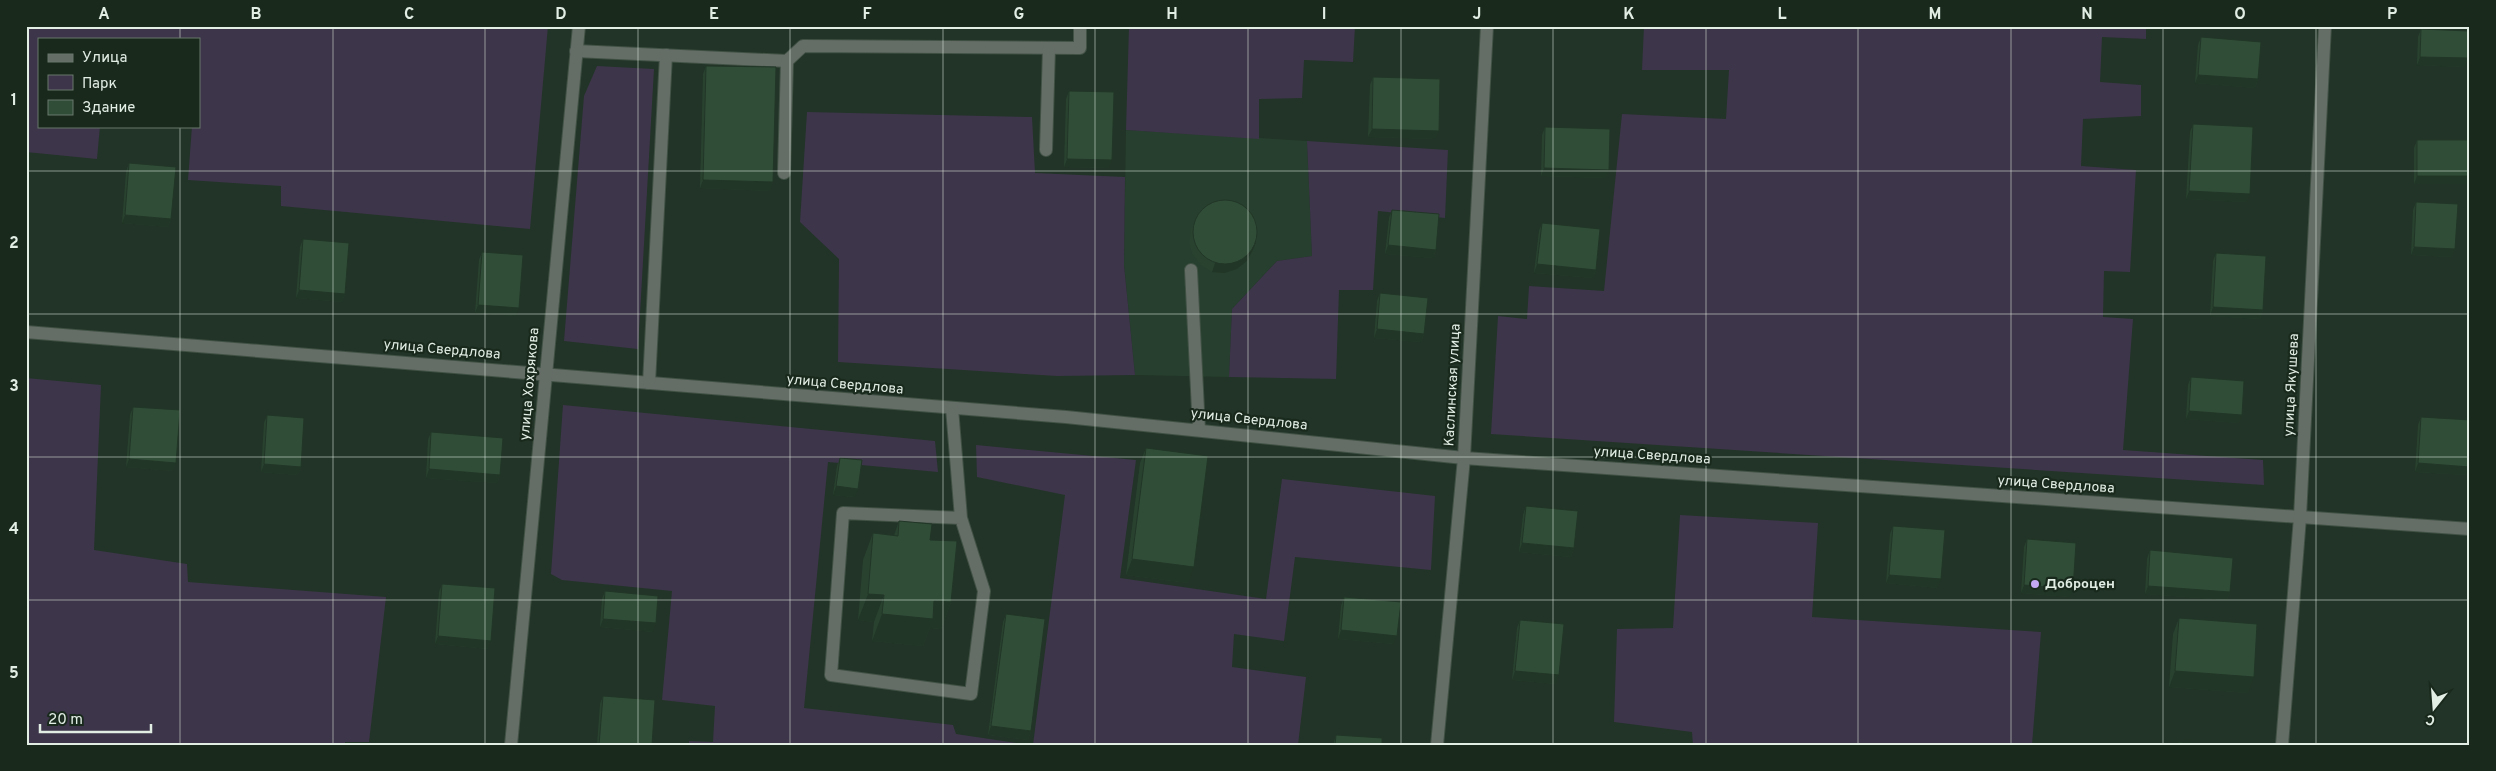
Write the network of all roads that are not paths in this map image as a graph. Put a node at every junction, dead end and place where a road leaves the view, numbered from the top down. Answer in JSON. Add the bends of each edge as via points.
{"nodes":[{"id":1,"x":578,"y":26,"type":"edge"},
{"id":2,"x":1080,"y":26,"type":"edge"},
{"id":3,"x":1487,"y":26,"type":"edge"},
{"id":4,"x":2325,"y":26,"type":"edge"},
{"id":5,"x":1049,"y":48,"type":"junction"},
{"id":6,"x":576,"y":51,"type":"junction"},
{"id":7,"x":666,"y":56,"type":"junction"},
{"id":8,"x":787,"y":61,"type":"junction"},
{"id":9,"x":1046,"y":150,"type":"dead end"},
{"id":10,"x":784,"y":173,"type":"dead end"},
{"id":11,"x":1191,"y":270,"type":"dead end"},
{"id":12,"x":26,"y":332,"type":"edge"},
{"id":13,"x":546,"y":373,"type":"junction"},
{"id":14,"x":648,"y":383,"type":"junction"},
{"id":15,"x":952,"y":408,"type":"junction"},
{"id":16,"x":1199,"y":430,"type":"junction"},
{"id":17,"x":1464,"y":458,"type":"junction"},
{"id":18,"x":2300,"y":517,"type":"junction"},
{"id":19,"x":961,"y":518,"type":"junction"},
{"id":20,"x":2470,"y":529,"type":"edge"},
{"id":21,"x":511,"y":745,"type":"edge"},
{"id":22,"x":1437,"y":745,"type":"edge"},
{"id":23,"x":2282,"y":745,"type":"edge"}],
"edges":[{"from":1,"to":6,"type":"street","name":"улица Хохрякова"},
{"from":2,"to":5,"type":"street","via":[[1080,48]]},
{"from":3,"to":17,"type":"street","name":"Каслинская улица"},
{"from":4,"to":18,"type":"street","name":"улица Якушева"},
{"from":5,"to":8,"type":"street","via":[[803,46]]},
{"from":5,"to":9,"type":"street"},
{"from":6,"to":7,"type":"street"},
{"from":6,"to":13,"type":"street","name":"улица Хохрякова"},
{"from":7,"to":8,"type":"street"},
{"from":7,"to":14,"type":"street"},
{"from":8,"to":10,"type":"street"},
{"from":11,"to":16,"type":"street"},
{"from":12,"to":13,"type":"street","name":"улица Свердлова"},
{"from":13,"to":14,"type":"street","name":"улица Свердлова"},
{"from":13,"to":21,"type":"street","name":"улица Хохрякова"},
{"from":14,"to":15,"type":"street","name":"улица Свердлова"},
{"from":15,"to":16,"type":"street","name":"улица Свердлова"},
{"from":15,"to":19,"type":"street"},
{"from":16,"to":17,"type":"street","name":"улица Свердлова"},
{"from":17,"to":18,"type":"street","name":"улица Свердлова"},
{"from":17,"to":22,"type":"street","name":"Каслинская улица"},
{"from":18,"to":20,"type":"street","name":"улица Свердлова"},
{"from":18,"to":23,"type":"street","name":"улица Якушева"},
{"from":19,"to":19,"type":"street","via":[[843,512],[831,675],[971,694],[984,591]]}]}
